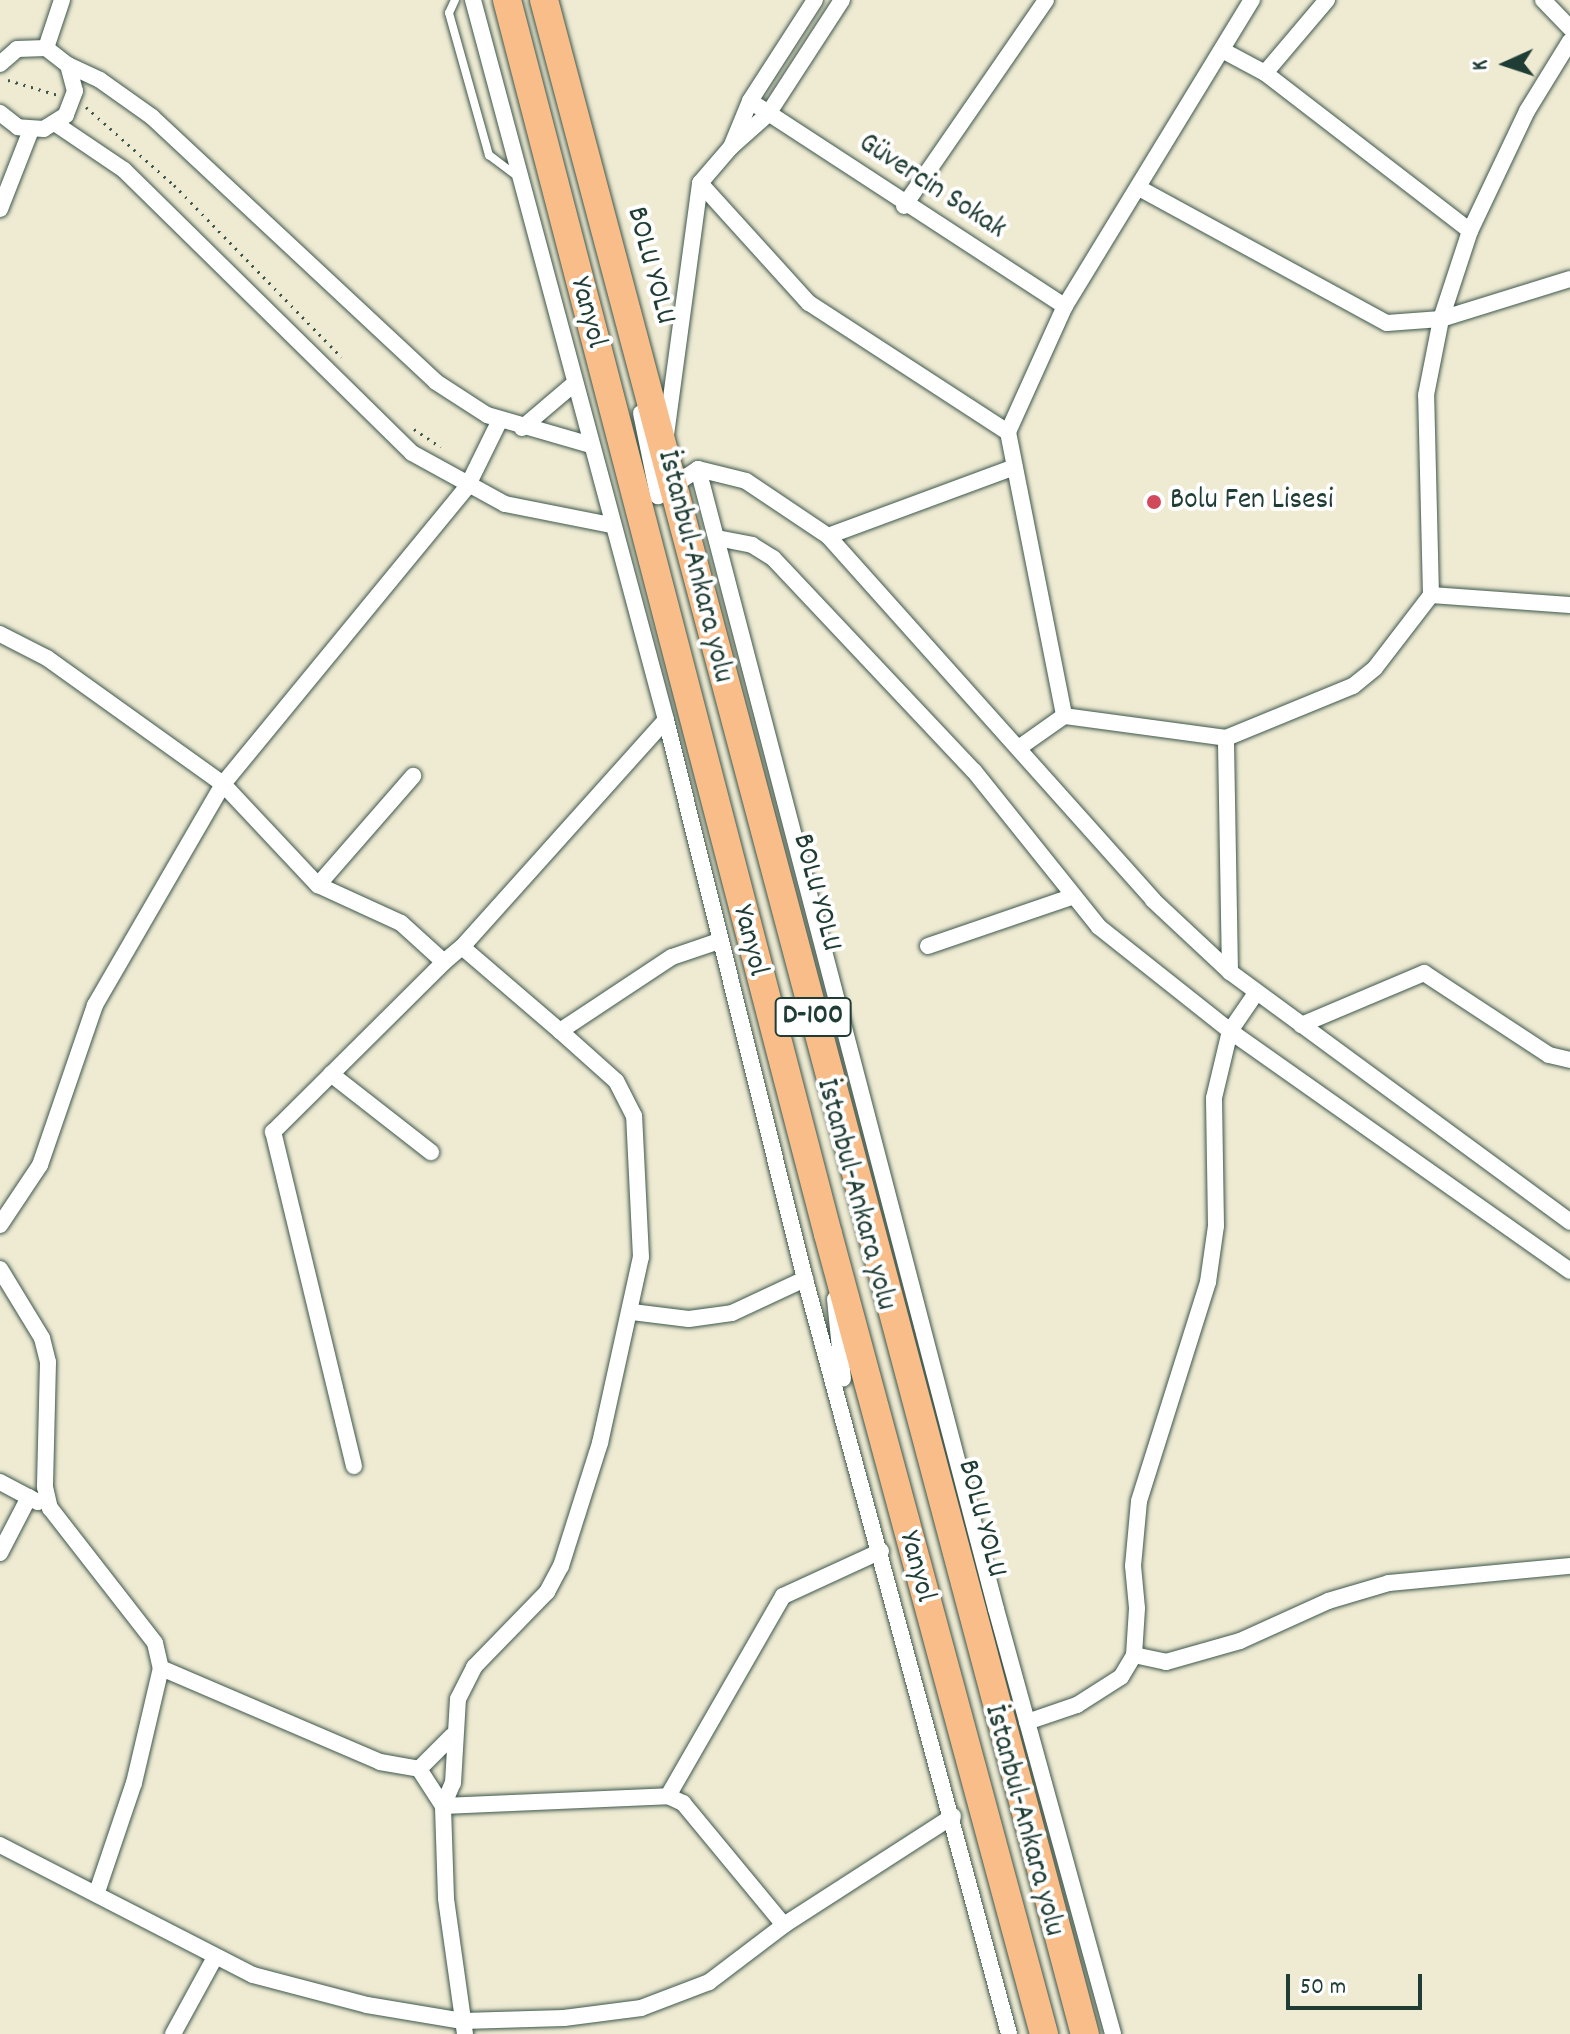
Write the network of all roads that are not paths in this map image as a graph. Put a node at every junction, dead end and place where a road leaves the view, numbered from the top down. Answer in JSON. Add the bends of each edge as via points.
{"nodes":[{"id":1,"x":62,"y":0,"type":"edge"},
{"id":2,"x":455,"y":0,"type":"edge"},
{"id":3,"x":473,"y":0,"type":"edge"},
{"id":4,"x":507,"y":0,"type":"edge"},
{"id":5,"x":544,"y":0,"type":"edge"},
{"id":6,"x":554,"y":0,"type":"edge"},
{"id":7,"x":815,"y":0,"type":"edge"},
{"id":8,"x":842,"y":0,"type":"edge"},
{"id":9,"x":1046,"y":0,"type":"edge"},
{"id":10,"x":1252,"y":0,"type":"edge"},
{"id":11,"x":1327,"y":0,"type":"edge"},
{"id":12,"x":1543,"y":0,"type":"edge"},
{"id":13,"x":1570,"y":28,"type":"edge"},
{"id":14,"x":1570,"y":41,"type":"edge"},
{"id":15,"x":46,"y":48,"type":"junction"},
{"id":16,"x":1222,"y":50,"type":"junction"},
{"id":17,"x":4,"y":56,"type":"edge"},
{"id":18,"x":68,"y":65,"type":"junction"},
{"id":19,"x":1265,"y":73,"type":"junction"},
{"id":20,"x":750,"y":101,"type":"junction"},
{"id":21,"x":0,"y":113,"type":"edge"},
{"id":22,"x":768,"y":114,"type":"junction"},
{"id":23,"x":56,"y":124,"type":"junction"},
{"id":24,"x":31,"y":130,"type":"junction"},
{"id":25,"x":731,"y":147,"type":"junction"},
{"id":26,"x":522,"y":181,"type":"junction"},
{"id":27,"x":700,"y":183,"type":"junction"},
{"id":28,"x":1139,"y":188,"type":"junction"},
{"id":29,"x":904,"y":206,"type":"junction"},
{"id":30,"x":0,"y":209,"type":"edge"},
{"id":31,"x":1470,"y":231,"type":"junction"},
{"id":32,"x":1570,"y":279,"type":"edge"},
{"id":33,"x":1065,"y":306,"type":"junction"},
{"id":34,"x":1441,"y":319,"type":"junction"},
{"id":35,"x":575,"y":383,"type":"junction"},
{"id":36,"x":500,"y":420,"type":"junction"},
{"id":37,"x":522,"y":428,"type":"junction"},
{"id":38,"x":1008,"y":432,"type":"junction"},
{"id":39,"x":591,"y":445,"type":"junction"},
{"id":40,"x":1015,"y":467,"type":"junction"},
{"id":41,"x":698,"y":469,"type":"junction"},
{"id":42,"x":467,"y":487,"type":"junction"},
{"id":43,"x":658,"y":496,"type":"junction"},
{"id":44,"x":611,"y":525,"type":"junction"},
{"id":45,"x":828,"y":536,"type":"junction"},
{"id":46,"x":717,"y":538,"type":"junction"},
{"id":47,"x":1431,"y":595,"type":"junction"},
{"id":48,"x":1570,"y":605,"type":"edge"},
{"id":49,"x":0,"y":634,"type":"edge"},
{"id":50,"x":1064,"y":716,"type":"junction"},
{"id":51,"x":666,"y":720,"type":"junction"},
{"id":52,"x":1226,"y":738,"type":"junction"},
{"id":53,"x":1020,"y":747,"type":"junction"},
{"id":54,"x":413,"y":776,"type":"dead end"},
{"id":55,"x":223,"y":784,"type":"junction"},
{"id":56,"x":318,"y":885,"type":"junction"},
{"id":57,"x":1074,"y":896,"type":"junction"},
{"id":58,"x":719,"y":941,"type":"junction"},
{"id":59,"x":928,"y":946,"type":"dead end"},
{"id":60,"x":462,"y":947,"type":"junction"},
{"id":61,"x":444,"y":962,"type":"junction"},
{"id":62,"x":1230,"y":972,"type":"junction"},
{"id":63,"x":1256,"y":993,"type":"junction"},
{"id":64,"x":1301,"y":1025,"type":"junction"},
{"id":65,"x":560,"y":1031,"type":"junction"},
{"id":66,"x":1230,"y":1031,"type":"junction"},
{"id":67,"x":1570,"y":1060,"type":"edge"},
{"id":68,"x":331,"y":1074,"type":"junction"},
{"id":69,"x":431,"y":1152,"type":"dead end"},
{"id":70,"x":1570,"y":1222,"type":"edge"},
{"id":71,"x":0,"y":1225,"type":"edge"},
{"id":72,"x":828,"y":1234,"type":"junction"},
{"id":73,"x":0,"y":1269,"type":"edge"},
{"id":74,"x":1570,"y":1271,"type":"edge"},
{"id":75,"x":805,"y":1279,"type":"junction"},
{"id":76,"x":632,"y":1312,"type":"junction"},
{"id":77,"x":847,"y":1420,"type":"junction"},
{"id":78,"x":354,"y":1466,"type":"dead end"},
{"id":79,"x":0,"y":1482,"type":"edge"},
{"id":80,"x":29,"y":1497,"type":"junction"},
{"id":81,"x":50,"y":1508,"type":"junction"},
{"id":82,"x":881,"y":1551,"type":"junction"},
{"id":83,"x":0,"y":1553,"type":"edge"},
{"id":84,"x":1570,"y":1566,"type":"edge"},
{"id":85,"x":984,"y":1613,"type":"junction"},
{"id":86,"x":1134,"y":1655,"type":"junction"},
{"id":87,"x":161,"y":1668,"type":"junction"},
{"id":88,"x":1027,"y":1722,"type":"junction"},
{"id":89,"x":452,"y":1736,"type":"junction"},
{"id":90,"x":419,"y":1769,"type":"junction"},
{"id":91,"x":668,"y":1796,"type":"junction"},
{"id":92,"x":443,"y":1806,"type":"junction"},
{"id":93,"x":953,"y":1816,"type":"junction"},
{"id":94,"x":0,"y":1845,"type":"edge"},
{"id":95,"x":97,"y":1892,"type":"junction"},
{"id":96,"x":784,"y":1925,"type":"junction"},
{"id":97,"x":214,"y":1959,"type":"junction"},
{"id":98,"x":464,"y":2028,"type":"edge"},
{"id":99,"x":173,"y":2034,"type":"edge"},
{"id":100,"x":1009,"y":2034,"type":"edge"},
{"id":101,"x":1044,"y":2034,"type":"edge"},
{"id":102,"x":1085,"y":2034,"type":"edge"},
{"id":103,"x":1113,"y":2034,"type":"edge"}],
"edges":[{"from":1,"to":15,"type":"street"},
{"from":2,"to":26,"type":"lane","via":[[449,13],[489,155]]},
{"from":3,"to":26,"type":"street","name":"Yanyol"},
{"from":4,"to":72,"type":"highway","name":"İstanbul-Ankara yolu","number":"D-100"},
{"from":5,"to":85,"type":"highway","name":"BOLU YOLU","number":"D-100"},
{"from":6,"to":43,"type":"street","name":"Yanyol"},
{"from":7,"to":20,"type":"street"},
{"from":8,"to":22,"type":"street"},
{"from":9,"to":29,"type":"street"},
{"from":10,"to":16,"type":"street"},
{"from":11,"to":19,"type":"street"},
{"from":12,"to":13,"type":"street"},
{"from":14,"to":31,"type":"street","via":[[1527,111]]},
{"from":15,"to":17,"type":"street"},
{"from":15,"to":18,"type":"street"},
{"from":16,"to":19,"type":"street"},
{"from":16,"to":28,"type":"street"},
{"from":18,"to":23,"type":"street","via":[[73,100]]},
{"from":18,"to":36,"type":"street","via":[[100,80],[152,117],[436,382]]},
{"from":19,"to":31,"type":"street"},
{"from":20,"to":22,"type":"street","name":"Güvercin Sokak"},
{"from":20,"to":25,"type":"street"},
{"from":21,"to":24,"type":"street"},
{"from":22,"to":25,"type":"street"},
{"from":22,"to":29,"type":"street","name":"Güvercin Sokak"},
{"from":23,"to":24,"type":"street"},
{"from":23,"to":42,"type":"street","via":[[124,170],[412,453]]},
{"from":24,"to":30,"type":"street"},
{"from":25,"to":27,"type":"street"},
{"from":26,"to":35,"type":"street","name":"Yanyol"},
{"from":27,"to":38,"type":"street","via":[[809,303]]},
{"from":27,"to":43,"type":"street"},
{"from":28,"to":33,"type":"street"},
{"from":28,"to":34,"type":"street","via":[[1363,313],[1398,324]]},
{"from":29,"to":33,"type":"street","name":"Güvercin Sokak"},
{"from":31,"to":34,"type":"street"},
{"from":32,"to":34,"type":"street"},
{"from":33,"to":38,"type":"street"},
{"from":34,"to":47,"type":"street","via":[[1426,395]]},
{"from":35,"to":37,"type":"street"},
{"from":35,"to":39,"type":"street","name":"Yanyol"},
{"from":36,"to":37,"type":"street"},
{"from":36,"to":42,"type":"street"},
{"from":37,"to":39,"type":"street"},
{"from":38,"to":40,"type":"street"},
{"from":39,"to":44,"type":"street","name":"Yanyol"},
{"from":40,"to":45,"type":"street"},
{"from":40,"to":50,"type":"street"},
{"from":41,"to":43,"type":"street"},
{"from":41,"to":45,"type":"street","via":[[746,481]]},
{"from":41,"to":46,"type":"street"},
{"from":42,"to":44,"type":"street","via":[[532,512]]},
{"from":42,"to":55,"type":"street"},
{"from":44,"to":51,"type":"street","name":"Yanyol"},
{"from":45,"to":53,"type":"street"},
{"from":46,"to":57,"type":"street","via":[[752,545],[773,558],[974,771]]},
{"from":46,"to":85,"type":"street"},
{"from":47,"to":48,"type":"street"},
{"from":47,"to":52,"type":"street","via":[[1375,668],[1353,686]]},
{"from":49,"to":55,"type":"street","via":[[47,658]]},
{"from":50,"to":52,"type":"street"},
{"from":50,"to":53,"type":"street"},
{"from":51,"to":58,"type":"street","name":"Yanyol"},
{"from":51,"to":60,"type":"street"},
{"from":52,"to":62,"type":"street"},
{"from":53,"to":62,"type":"street","via":[[1153,900]]},
{"from":54,"to":56,"type":"street"},
{"from":55,"to":56,"type":"street"},
{"from":55,"to":71,"type":"street","via":[[95,1005],[40,1165]]},
{"from":56,"to":61,"type":"street","via":[[401,923]]},
{"from":57,"to":59,"type":"street"},
{"from":57,"to":66,"type":"street","via":[[1099,927]]},
{"from":58,"to":65,"type":"street","via":[[672,957]]},
{"from":58,"to":75,"type":"street","name":"Yanyol"},
{"from":60,"to":61,"type":"street"},
{"from":60,"to":65,"type":"street"},
{"from":61,"to":68,"type":"street"},
{"from":62,"to":63,"type":"street"},
{"from":63,"to":64,"type":"street"},
{"from":63,"to":66,"type":"street"},
{"from":64,"to":67,"type":"street","via":[[1424,973],[1549,1055]]},
{"from":64,"to":70,"type":"street"},
{"from":65,"to":76,"type":"street","via":[[616,1081],[634,1116],[641,1244]]},
{"from":66,"to":74,"type":"street"},
{"from":66,"to":86,"type":"street","via":[[1211,1125],[1214,1254],[1139,1501]]},
{"from":68,"to":69,"type":"street"},
{"from":68,"to":78,"type":"street","via":[[273,1132]]},
{"from":72,"to":77,"type":"street"},
{"from":72,"to":101,"type":"highway","name":"İstanbul-Ankara yolu","number":"D-100"},
{"from":73,"to":81,"type":"street","via":[[42,1338],[48,1362],[45,1475]]},
{"from":75,"to":76,"type":"street","via":[[732,1313],[689,1319]]},
{"from":75,"to":77,"type":"street","name":"Yanyol"},
{"from":76,"to":89,"type":"street","via":[[600,1443],[561,1566],[547,1592],[466,1679]]},
{"from":77,"to":82,"type":"street","name":"Yanyol"},
{"from":79,"to":80,"type":"street"},
{"from":80,"to":81,"type":"street"},
{"from":80,"to":83,"type":"street"},
{"from":81,"to":87,"type":"street","via":[[155,1643]]},
{"from":82,"to":91,"type":"street","via":[[783,1596]]},
{"from":82,"to":93,"type":"street","name":"Yanyol"},
{"from":84,"to":86,"type":"street","via":[[1389,1583],[1328,1601],[1240,1641],[1166,1662]]},
{"from":85,"to":88,"type":"street"},
{"from":85,"to":102,"type":"highway","name":"BOLU YOLU","number":"D-100"},
{"from":86,"to":88,"type":"street","via":[[1121,1677],[1077,1705]]},
{"from":87,"to":90,"type":"street","via":[[380,1762]]},
{"from":87,"to":95,"type":"street","via":[[134,1783]]},
{"from":88,"to":103,"type":"street"},
{"from":89,"to":90,"type":"street"},
{"from":89,"to":92,"type":"street","via":[[453,1783]]},
{"from":90,"to":92,"type":"street"},
{"from":91,"to":92,"type":"street"},
{"from":91,"to":96,"type":"street","via":[[683,1803]]},
{"from":92,"to":98,"type":"street","via":[[446,1898]]},
{"from":93,"to":96,"type":"street"},
{"from":93,"to":100,"type":"street","name":"Yanyol"},
{"from":94,"to":95,"type":"street"},
{"from":95,"to":97,"type":"street"},
{"from":96,"to":98,"type":"street","via":[[709,1982],[641,2008]]},
{"from":97,"to":98,"type":"street","via":[[297,1988]]},
{"from":97,"to":99,"type":"street"}]}
